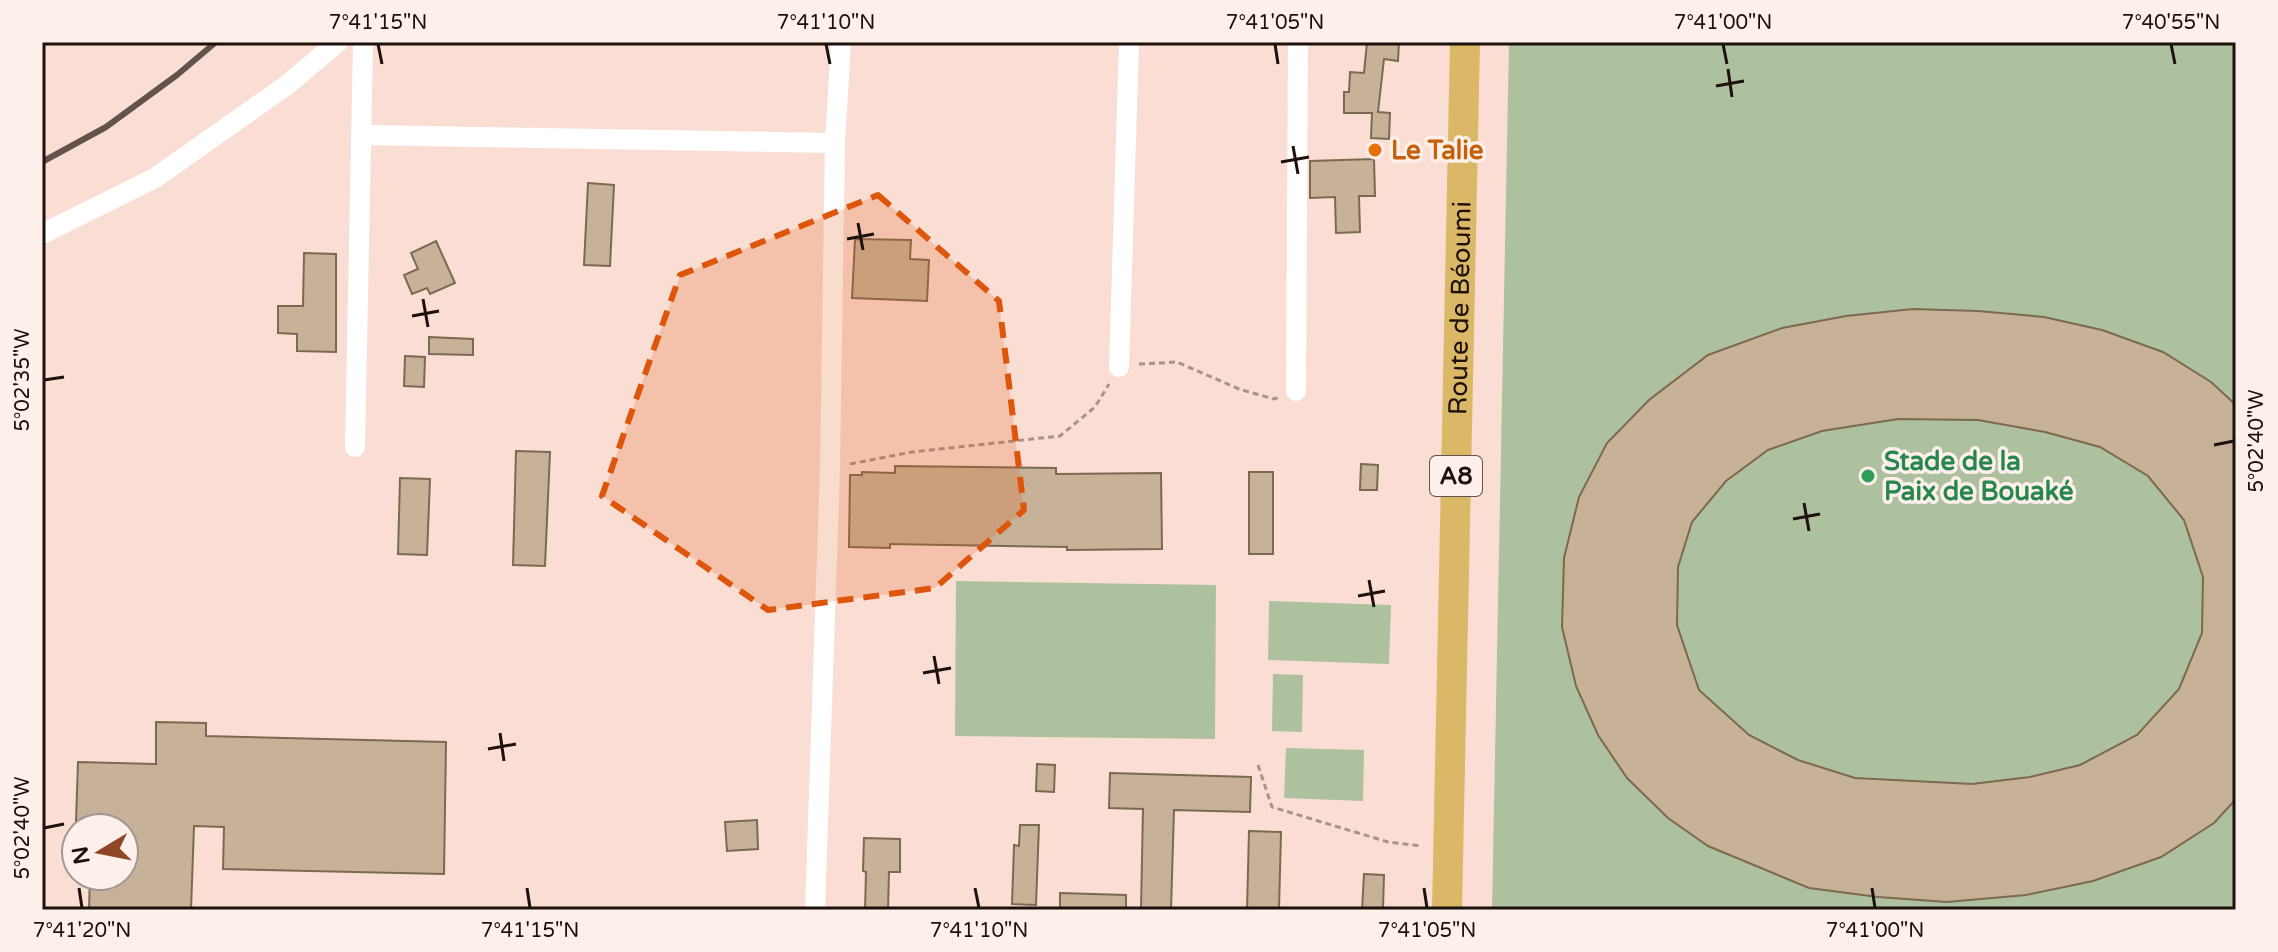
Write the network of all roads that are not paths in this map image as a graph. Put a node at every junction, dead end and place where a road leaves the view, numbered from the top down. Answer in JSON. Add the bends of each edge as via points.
{"nodes":[{"id":1,"x":338,"y":42,"type":"edge"},
{"id":2,"x":363,"y":42,"type":"edge"},
{"id":3,"x":841,"y":42,"type":"edge"},
{"id":4,"x":1129,"y":42,"type":"edge"},
{"id":5,"x":1298,"y":42,"type":"edge"},
{"id":6,"x":1465,"y":42,"type":"edge"},
{"id":7,"x":362,"y":135,"type":"junction"},
{"id":8,"x":835,"y":143,"type":"junction"},
{"id":9,"x":42,"y":234,"type":"edge"},
{"id":10,"x":1119,"y":367,"type":"road end"},
{"id":11,"x":1296,"y":391,"type":"road end"},
{"id":12,"x":355,"y":447,"type":"dead end"},
{"id":13,"x":815,"y":910,"type":"edge"},
{"id":14,"x":1447,"y":910,"type":"edge"}],
"edges":[{"from":1,"to":9,"type":"street","via":[[287,85],[155,178]]},
{"from":2,"to":7,"type":"street"},
{"from":3,"to":8,"type":"street"},
{"from":4,"to":10,"type":"street"},
{"from":5,"to":11,"type":"street"},
{"from":6,"to":14,"type":"main road","name":"Route de Béoumi","number":"A8"},
{"from":7,"to":8,"type":"street"},
{"from":7,"to":12,"type":"street"},
{"from":8,"to":13,"type":"street"}]}
